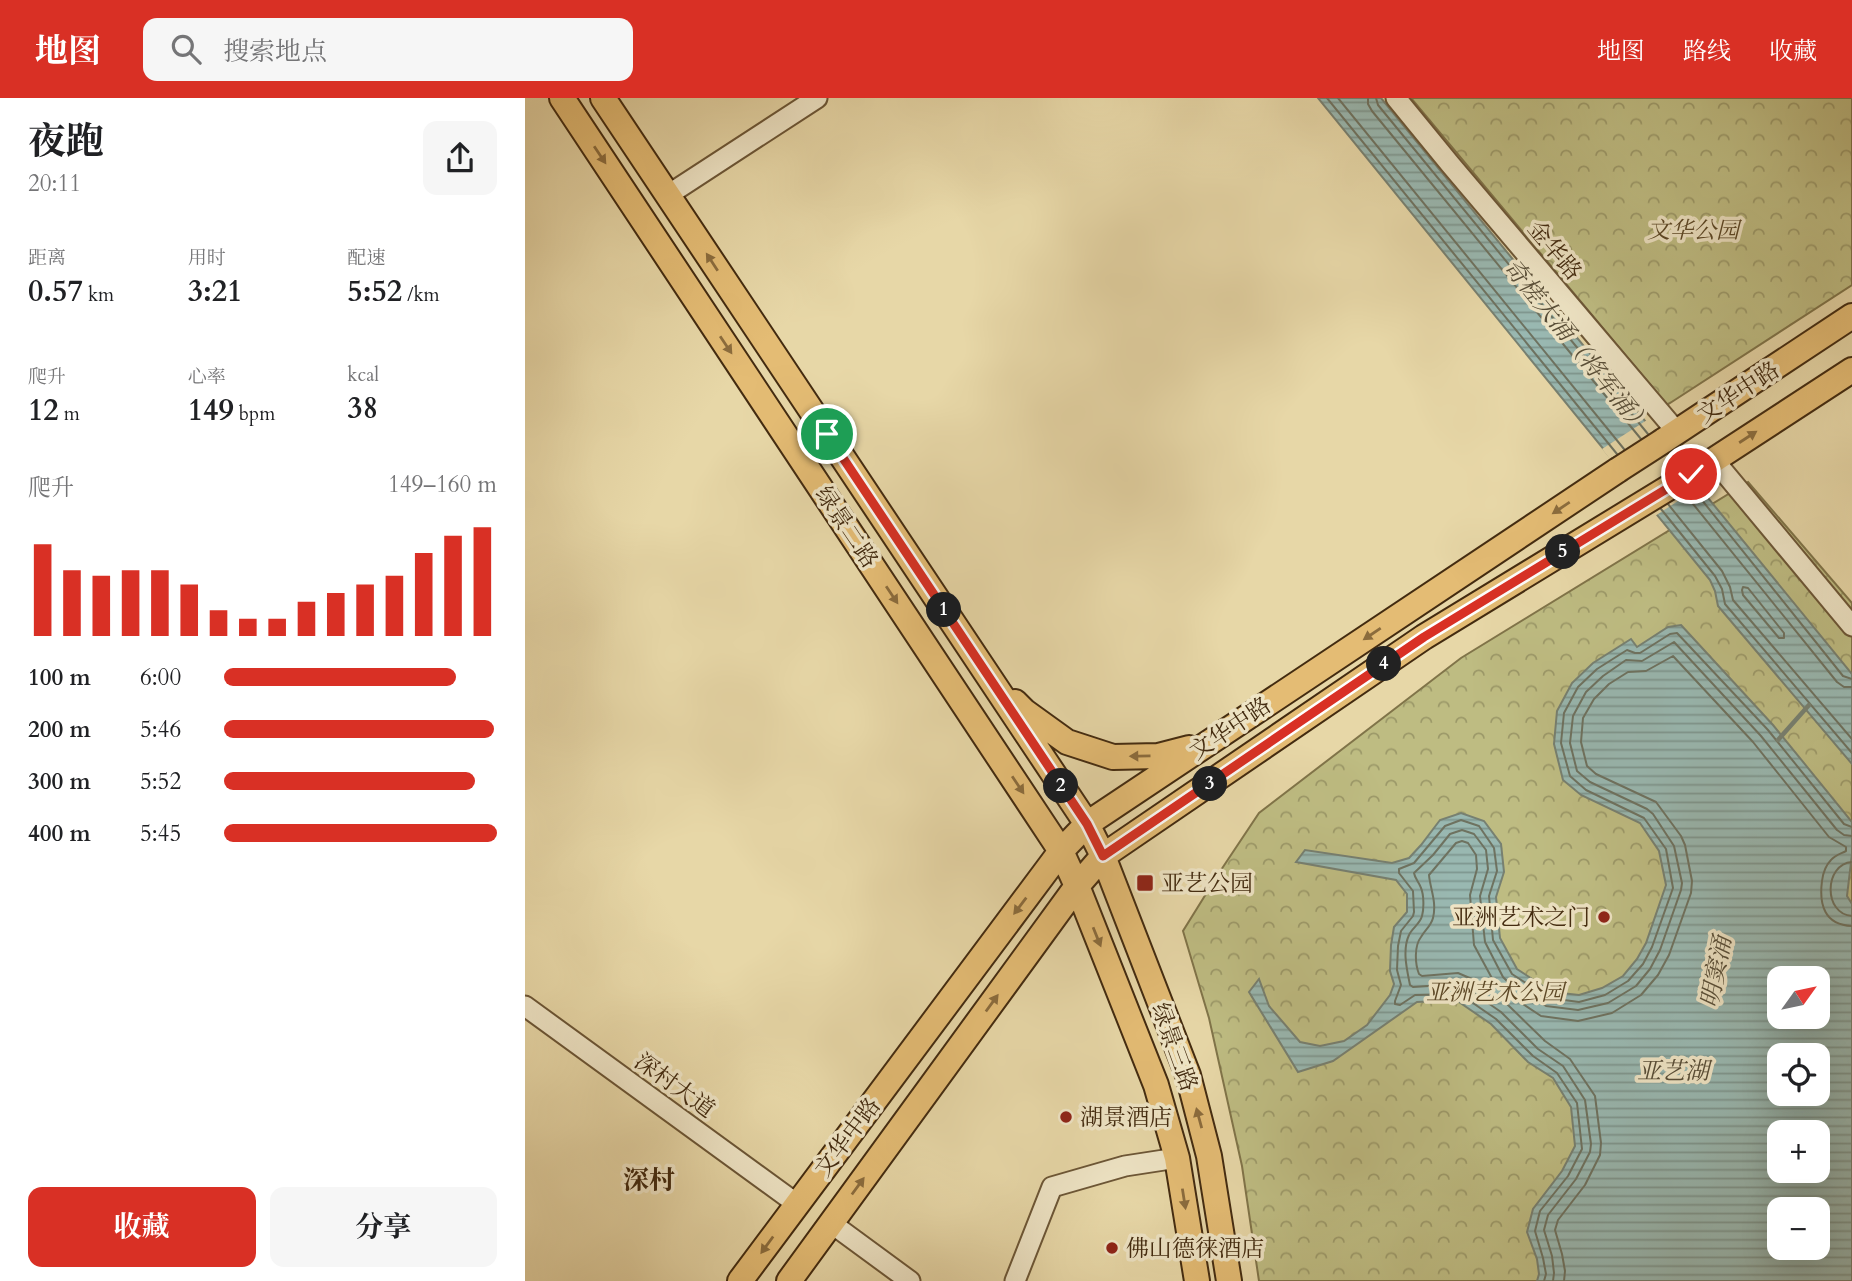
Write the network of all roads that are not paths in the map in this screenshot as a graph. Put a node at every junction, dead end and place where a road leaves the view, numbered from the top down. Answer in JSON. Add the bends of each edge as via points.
{"nodes":[{"id":1,"x":562,"y":98,"type":"edge"},
{"id":2,"x":603,"y":98,"type":"edge"},
{"id":3,"x":817,"y":98,"type":"edge"},
{"id":4,"x":1396,"y":98,"type":"edge"},
{"id":5,"x":668,"y":195,"type":"junction"},
{"id":6,"x":1852,"y":316,"type":"edge"},
{"id":7,"x":1852,"y":370,"type":"edge"},
{"id":8,"x":1670,"y":436,"type":"junction"},
{"id":9,"x":1714,"y":460,"type":"junction"},
{"id":10,"x":1852,"y":626,"type":"edge"},
{"id":11,"x":981,"y":665,"type":"junction"},
{"id":12,"x":1207,"y":744,"type":"junction"},
{"id":13,"x":1087,"y":824,"type":"junction"},
{"id":14,"x":1061,"y":851,"type":"junction"},
{"id":15,"x":1103,"y":856,"type":"junction"},
{"id":16,"x":1077,"y":886,"type":"junction"},
{"id":17,"x":525,"y":1006,"type":"edge"},
{"id":18,"x":1177,"y":1158,"type":"junction"},
{"id":19,"x":797,"y":1204,"type":"junction"},
{"id":20,"x":831,"y":1223,"type":"junction"},
{"id":21,"x":740,"y":1281,"type":"edge"},
{"id":22,"x":789,"y":1281,"type":"edge"},
{"id":23,"x":910,"y":1281,"type":"edge"},
{"id":24,"x":1015,"y":1281,"type":"edge"},
{"id":25,"x":1197,"y":1281,"type":"edge"},
{"id":26,"x":1229,"y":1281,"type":"edge"}],
"edges":[{"from":1,"to":14,"type":"main road","name":"绿景二路","one_way":true},
{"from":2,"to":5,"type":"main road","name":"绿景二路"},
{"from":3,"to":5,"type":"street"},
{"from":4,"to":8,"type":"street","name":"金华路"},
{"from":11,"to":5,"type":"main road","name":"绿景二路","one_way":true},
{"from":6,"to":8,"type":"main road","name":"文华中路"},
{"from":9,"to":7,"type":"main road","name":"文华中路","one_way":true},
{"from":8,"to":12,"type":"main road","name":"文华中路","one_way":true,"bridge":true},
{"from":9,"to":10,"type":"street"},
{"from":9,"to":15,"type":"main road","name":"文华中路","via":[[1424,637]]},
{"from":12,"to":11,"type":"main road","one_way":true,"via":[[1158,756],[1113,757],[1067,742],[1024,711]]},
{"from":11,"to":13,"type":"main road","name":"绿景二路"},
{"from":12,"to":13,"type":"main road","name":"文华中路"},
{"from":13,"to":14,"type":"main road","name":"文华中路"},
{"from":13,"to":15,"type":"main road","name":"绿景三路"},
{"from":14,"to":16,"type":"main road","name":"绿景三路"},
{"from":14,"to":19,"type":"main road","name":"文华中路","one_way":true},
{"from":15,"to":16,"type":"main road","name":"文华中路"},
{"from":26,"to":15,"type":"main road","name":"绿景三路","one_way":true,"via":[[1209,1156],[1188,1075]]},
{"from":16,"to":18,"type":"main road","name":"绿景三路","one_way":true,"via":[[1156,1085]]},
{"from":20,"to":16,"type":"main road","name":"文华中路","one_way":true},
{"from":17,"to":19,"type":"street","name":"深村大道"},
{"from":18,"to":24,"type":"street","via":[[1125,1166],[1052,1186]]},
{"from":18,"to":25,"type":"main road","name":"绿景三路","one_way":true},
{"from":19,"to":21,"type":"main road","name":"文华中路","one_way":true},
{"from":20,"to":22,"type":"main road","name":"文华中路"},
{"from":20,"to":23,"type":"street"}]}
